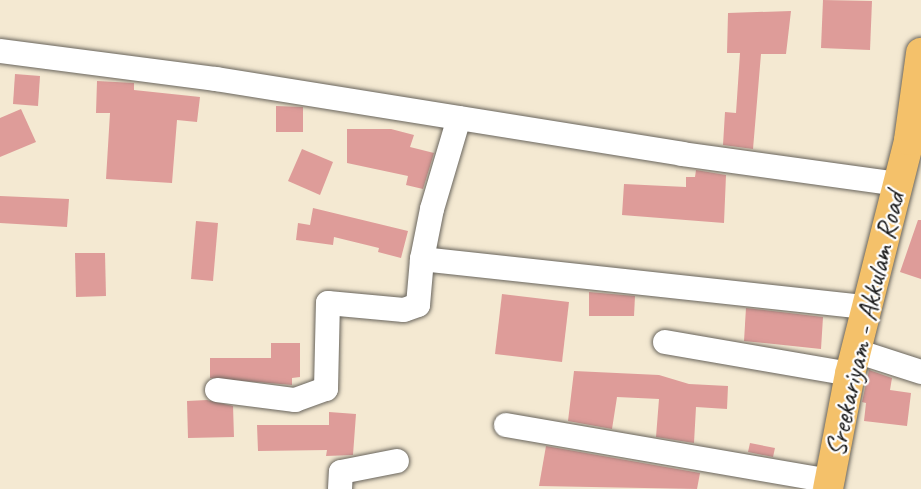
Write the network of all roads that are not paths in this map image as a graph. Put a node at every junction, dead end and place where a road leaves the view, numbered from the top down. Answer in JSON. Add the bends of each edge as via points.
{"nodes":[{"id":1,"x":0,"y":51,"type":"edge"},
{"id":2,"x":921,"y":53,"type":"edge"},
{"id":3,"x":459,"y":118,"type":"junction"},
{"id":4,"x":915,"y":143,"type":"edge"},
{"id":5,"x":898,"y":184,"type":"junction"},
{"id":6,"x":422,"y":259,"type":"junction"},
{"id":7,"x":867,"y":308,"type":"junction"},
{"id":8,"x":665,"y":342,"type":"dead end"},
{"id":9,"x":853,"y":363,"type":"junction"},
{"id":10,"x":921,"y":372,"type":"edge"},
{"id":11,"x":217,"y":390,"type":"dead end"},
{"id":12,"x":506,"y":424,"type":"dead end"},
{"id":13,"x":397,"y":461,"type":"dead end"},
{"id":14,"x":829,"y":485,"type":"edge"},
{"id":15,"x":340,"y":489,"type":"edge"}],
"edges":[{"from":1,"to":3,"type":"street","via":[[216,79]]},
{"from":2,"to":4,"type":"main road","name":"Sreekariyam - Akkulam Road"},
{"from":3,"to":5,"type":"street"},
{"from":3,"to":6,"type":"street"},
{"from":4,"to":5,"type":"main road","name":"Sreekariyam - Akkulam Road"},
{"from":5,"to":7,"type":"main road","name":"Sreekariyam - Akkulam Road"},
{"from":6,"to":7,"type":"street"},
{"from":6,"to":11,"type":"street","via":[[421,296],[413,308],[328,303],[327,389],[295,400]]},
{"from":7,"to":9,"type":"main road","name":"Sreekariyam - Akkulam Road"},
{"from":8,"to":9,"type":"street"},
{"from":9,"to":10,"type":"street"},
{"from":9,"to":14,"type":"main road","name":"Sreekariyam - Akkulam Road"},
{"from":12,"to":14,"type":"street"},
{"from":13,"to":15,"type":"street","via":[[341,472]]}]}
